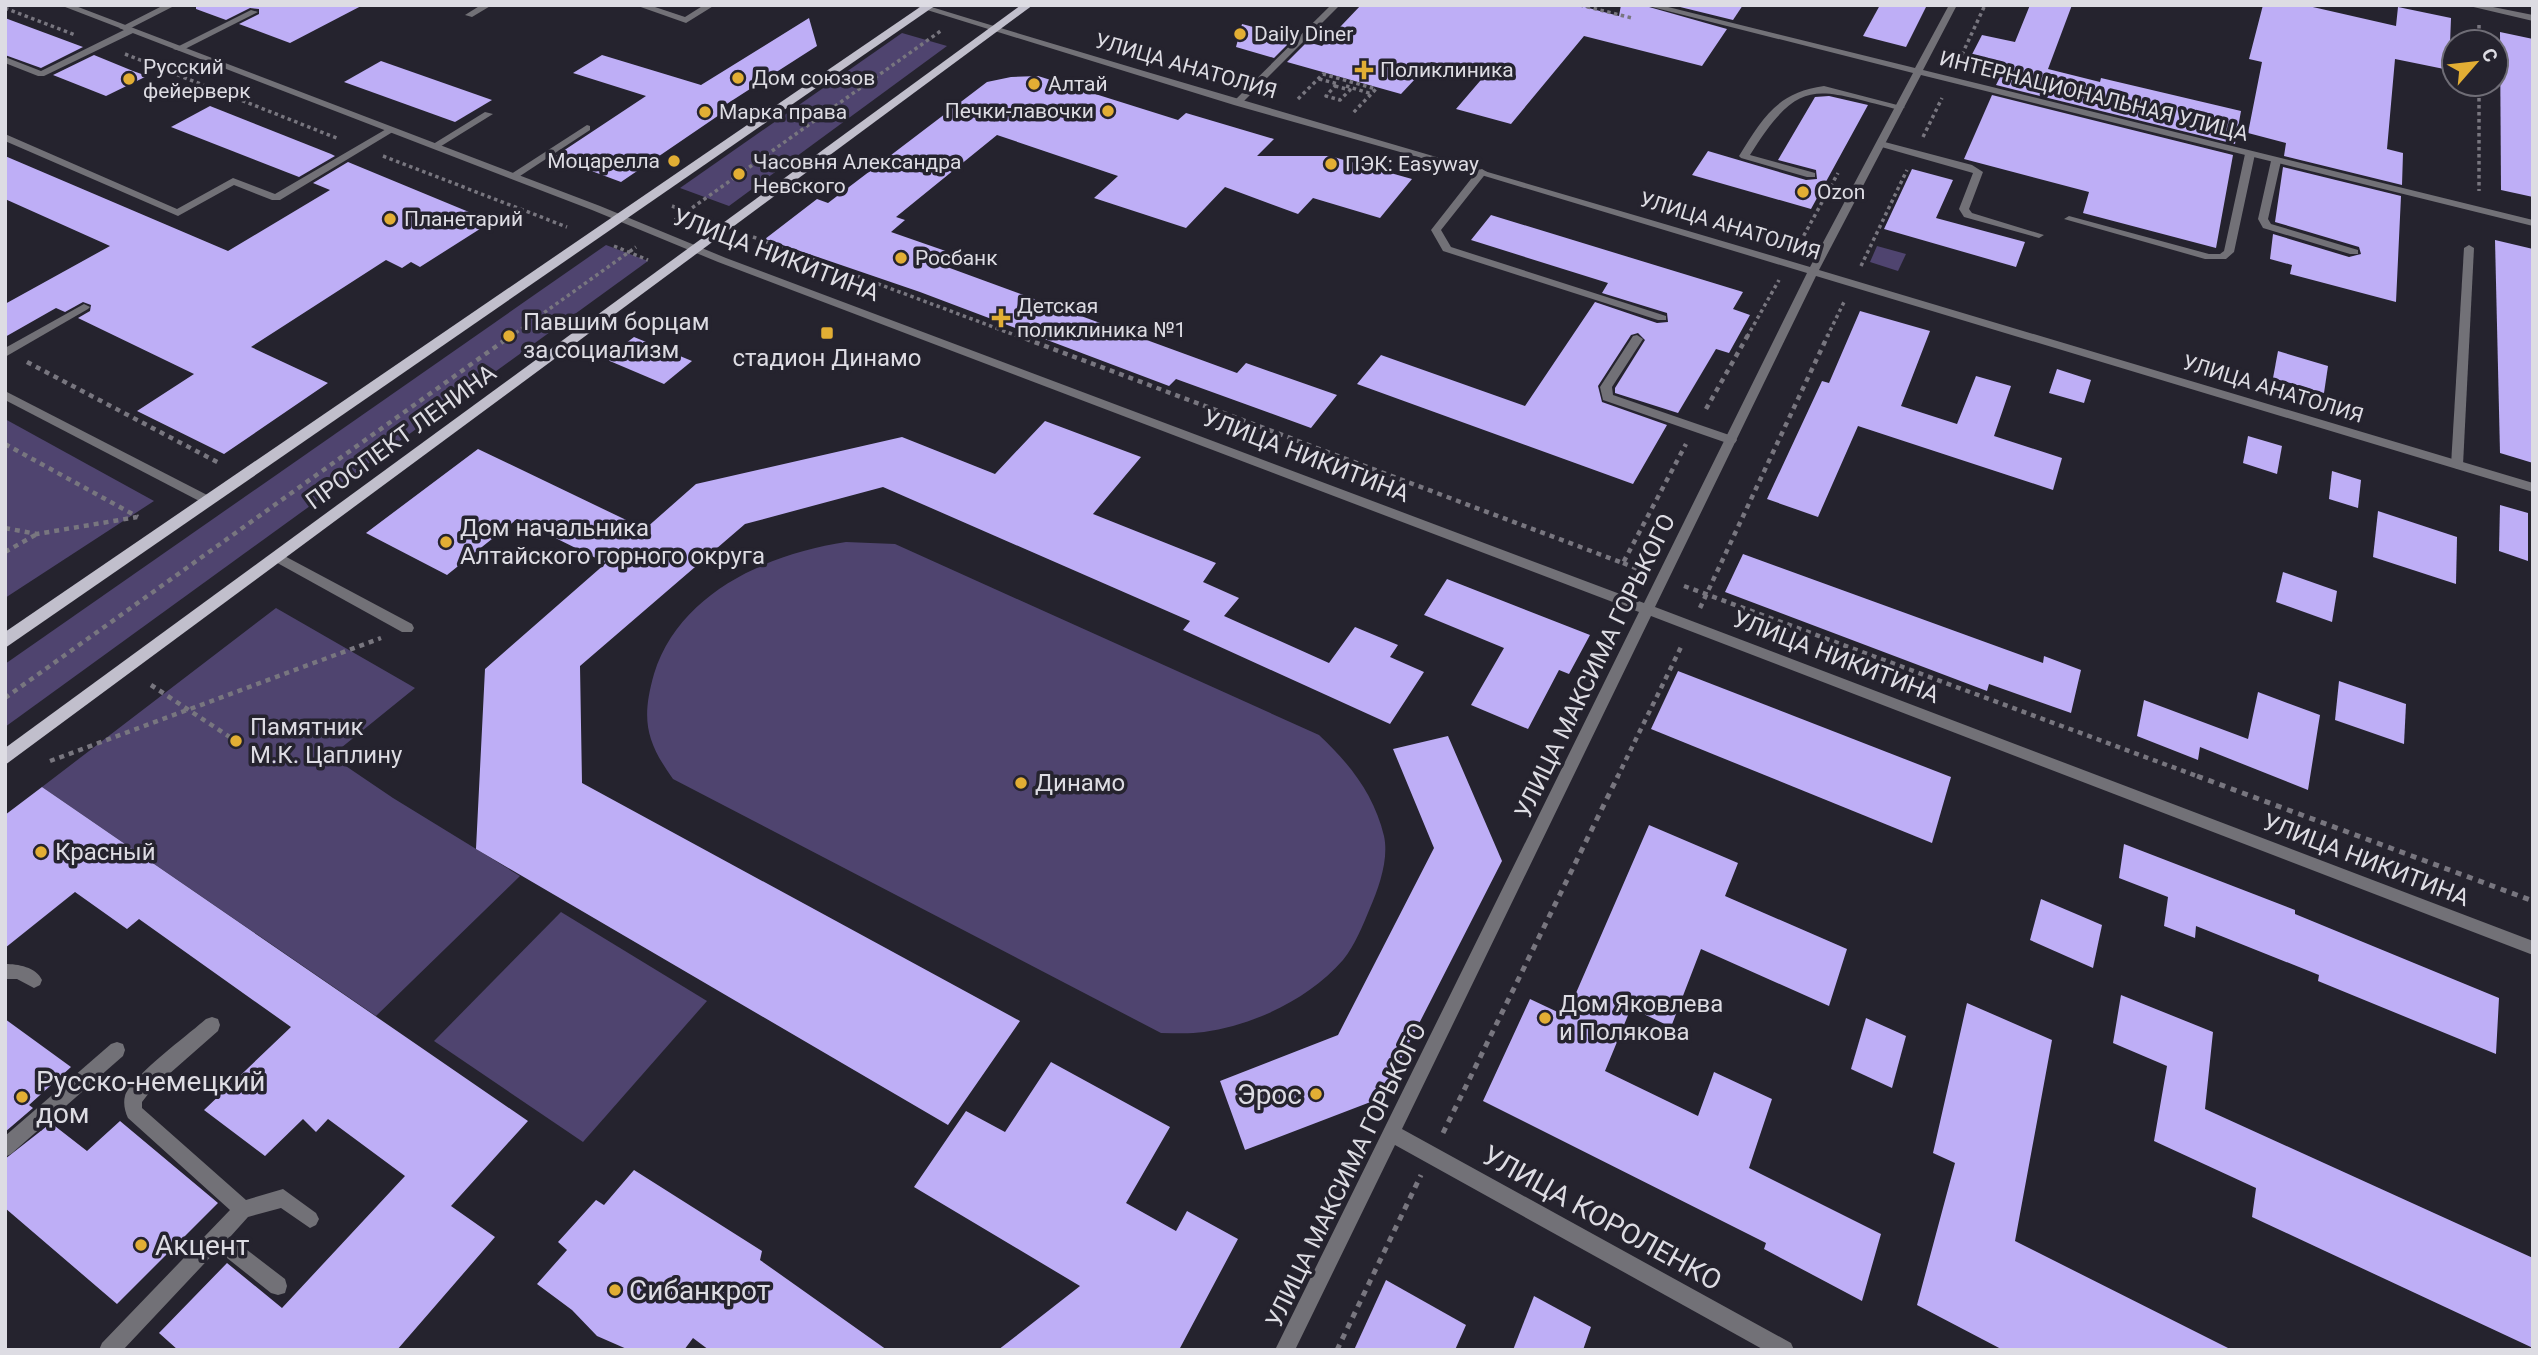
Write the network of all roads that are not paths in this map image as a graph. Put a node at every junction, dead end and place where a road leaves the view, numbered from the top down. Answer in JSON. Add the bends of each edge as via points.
{"nodes":[{"id":1,"x":64,"y":5,"type":"edge"},
{"id":2,"x":172,"y":5,"type":"edge"},
{"id":3,"x":488,"y":5,"type":"edge"},
{"id":4,"x":639,"y":5,"type":"edge"},
{"id":5,"x":710,"y":5,"type":"edge"},
{"id":6,"x":1028,"y":5,"type":"edge"},
{"id":7,"x":1336,"y":5,"type":"edge"},
{"id":8,"x":1647,"y":5,"type":"edge"},
{"id":9,"x":1953,"y":5,"type":"edge"},
{"id":10,"x":2469,"y":5,"type":"edge"},
{"id":11,"x":924,"y":6,"type":"edge"},
{"id":12,"x":1673,"y":8,"type":"edge"},
{"id":13,"x":254,"y":12,"type":"dead end"},
{"id":14,"x":469,"y":15,"type":"dead end"},
{"id":15,"x":2533,"y":18,"type":"edge"},
{"id":16,"x":995,"y":29,"type":"junction"},
{"id":17,"x":127,"y":30,"type":"junction"},
{"id":18,"x":178,"y":49,"type":"junction"},
{"id":19,"x":5,"y":60,"type":"edge"},
{"id":20,"x":1918,"y":73,"type":"junction"},
{"id":21,"x":1237,"y":103,"type":"junction"},
{"id":22,"x":1900,"y":107,"type":"junction"},
{"id":23,"x":488,"y":114,"type":"dead end"},
{"id":24,"x":587,"y":128,"type":"dead end"},
{"id":25,"x":391,"y":130,"type":"junction"},
{"id":26,"x":5,"y":137,"type":"edge"},
{"id":27,"x":1881,"y":144,"type":"junction"},
{"id":28,"x":435,"y":146,"type":"junction"},
{"id":29,"x":2250,"y":154,"type":"junction"},
{"id":30,"x":2276,"y":161,"type":"junction"},
{"id":31,"x":1482,"y":172,"type":"junction"},
{"id":32,"x":513,"y":176,"type":"junction"},
{"id":33,"x":1811,"y":176,"type":"dead end"},
{"id":34,"x":622,"y":219,"type":"junction"},
{"id":35,"x":2069,"y":219,"type":"dead end"},
{"id":36,"x":2533,"y":222,"type":"edge"},
{"id":37,"x":2039,"y":235,"type":"dead end"},
{"id":38,"x":2469,"y":248,"type":"dead end"},
{"id":39,"x":695,"y":250,"type":"junction"},
{"id":40,"x":2354,"y":252,"type":"dead end"},
{"id":41,"x":1813,"y":271,"type":"junction"},
{"id":42,"x":84,"y":307,"type":"dead end"},
{"id":43,"x":1662,"y":318,"type":"dead end"},
{"id":44,"x":1637,"y":339,"type":"dead end"},
{"id":45,"x":6,"y":352,"type":"edge"},
{"id":46,"x":5,"y":395,"type":"edge"},
{"id":47,"x":1731,"y":440,"type":"junction"},
{"id":48,"x":2457,"y":465,"type":"junction"},
{"id":49,"x":2533,"y":488,"type":"edge"},
{"id":50,"x":209,"y":501,"type":"junction"},
{"id":51,"x":277,"y":557,"type":"junction"},
{"id":52,"x":1648,"y":609,"type":"junction"},
{"id":53,"x":407,"y":628,"type":"road end"},
{"id":54,"x":5,"y":641,"type":"edge"},
{"id":55,"x":5,"y":758,"type":"edge"},
{"id":56,"x":2533,"y":948,"type":"edge"},
{"id":57,"x":5,"y":971,"type":"edge"},
{"id":58,"x":34,"y":980,"type":"dead end"},
{"id":59,"x":212,"y":1025,"type":"dead end"},
{"id":60,"x":117,"y":1050,"type":"dead end"},
{"id":61,"x":1393,"y":1134,"type":"junction"},
{"id":62,"x":5,"y":1148,"type":"edge"},
{"id":63,"x":243,"y":1210,"type":"junction"},
{"id":64,"x":310,"y":1219,"type":"dead end"},
{"id":65,"x":217,"y":1238,"type":"junction"},
{"id":66,"x":278,"y":1286,"type":"dead end"},
{"id":67,"x":109,"y":1350,"type":"edge"},
{"id":68,"x":1285,"y":1350,"type":"edge"},
{"id":69,"x":1784,"y":1350,"type":"edge"}],
"edges":[{"from":1,"to":17,"type":"street","name":"УЛИЦА НИКИТИНА"},
{"from":2,"to":17,"type":"street"},
{"from":3,"to":14,"type":"street"},
{"from":4,"to":5,"type":"street","via":[[686,20]]},
{"from":6,"to":16,"type":"main road","name":"ПРОСПЕКТ ЛЕНИНА"},
{"from":7,"to":21,"type":"street"},
{"from":8,"to":12,"type":"street","name":"ИНТЕРНАЦИОНАЛЬНАЯ УЛИЦА"},
{"from":9,"to":20,"type":"street","name":"УЛИЦА МАКСИМА ГОРЬКОГО"},
{"from":10,"to":15,"type":"street"},
{"from":11,"to":16,"type":"street","name":"УЛИЦА АНАТОЛИЯ"},
{"from":11,"to":34,"type":"main road"},
{"from":12,"to":20,"type":"street","name":"ИНТЕРНАЦИОНАЛЬНАЯ УЛИЦА"},
{"from":13,"to":18,"type":"street"},
{"from":16,"to":21,"type":"street","name":"УЛИЦА АНАТОЛИЯ"},
{"from":16,"to":39,"type":"main road","name":"ПРОСПЕКТ ЛЕНИНА"},
{"from":17,"to":18,"type":"street","name":"УЛИЦА НИКИТИНА"},
{"from":17,"to":19,"type":"street","via":[[41,74]]},
{"from":18,"to":25,"type":"street","name":"УЛИЦА НИКИТИНА"},
{"from":20,"to":22,"type":"street","name":"УЛИЦА МАКСИМА ГОРЬКОГО"},
{"from":20,"to":29,"type":"street","name":"ИНТЕРНАЦИОНАЛЬНАЯ УЛИЦА"},
{"from":21,"to":31,"type":"street","name":"УЛИЦА АНАТОЛИЯ"},
{"from":22,"to":27,"type":"street","name":"УЛИЦА МАКСИМА ГОРЬКОГО"},
{"from":22,"to":33,"type":"street","via":[[1813,89],[1773,110],[1744,156]]},
{"from":23,"to":28,"type":"street"},
{"from":24,"to":32,"type":"street"},
{"from":25,"to":26,"type":"street","via":[[276,198],[233,181],[178,213]]},
{"from":25,"to":28,"type":"street","name":"УЛИЦА НИКИТИНА"},
{"from":27,"to":37,"type":"street","via":[[1978,172],[1964,209],[1968,215]]},
{"from":27,"to":41,"type":"street","name":"УЛИЦА МАКСИМА ГОРЬКОГО"},
{"from":28,"to":32,"type":"street","name":"УЛИЦА НИКИТИНА"},
{"from":29,"to":30,"type":"street","name":"ИНТЕРНАЦИОНАЛЬНАЯ УЛИЦА"},
{"from":29,"to":35,"type":"street","via":[[2229,252],[2222,257]]},
{"from":30,"to":36,"type":"street","name":"ИНТЕРНАЦИОНАЛЬНАЯ УЛИЦА"},
{"from":30,"to":40,"type":"street","via":[[2263,219],[2267,226]]},
{"from":31,"to":41,"type":"street","name":"УЛИЦА АНАТОЛИЯ"},
{"from":31,"to":43,"type":"street","via":[[1436,230],[1447,249]]},
{"from":32,"to":34,"type":"street","name":"УЛИЦА НИКИТИНА"},
{"from":34,"to":39,"type":"street","name":"УЛИЦА НИКИТИНА"},
{"from":34,"to":50,"type":"main road"},
{"from":38,"to":48,"type":"street"},
{"from":39,"to":51,"type":"main road","name":"ПРОСПЕКТ ЛЕНИНА"},
{"from":39,"to":52,"type":"street","name":"УЛИЦА НИКИТИНА"},
{"from":41,"to":47,"type":"street","name":"УЛИЦА МАКСИМА ГОРЬКОГО"},
{"from":41,"to":48,"type":"street","name":"УЛИЦА АНАТОЛИЯ"},
{"from":42,"to":45,"type":"street"},
{"from":44,"to":47,"type":"street","via":[[1606,387],[1607,397]]},
{"from":46,"to":50,"type":"street"},
{"from":47,"to":52,"type":"street","name":"УЛИЦА МАКСИМА ГОРЬКОГО"},
{"from":48,"to":49,"type":"street","name":"УЛИЦА АНАТОЛИЯ"},
{"from":50,"to":54,"type":"main road"},
{"from":51,"to":53,"type":"street"},
{"from":51,"to":55,"type":"main road","name":"ПРОСПЕКТ ЛЕНИНА"},
{"from":52,"to":56,"type":"street","name":"УЛИЦА НИКИТИНА"},
{"from":52,"to":61,"type":"street","name":"УЛИЦА МАКСИМА ГОРЬКОГО"},
{"from":57,"to":58,"type":"street"},
{"from":59,"to":63,"type":"street","via":[[146,1083],[133,1099],[134,1112]]},
{"from":60,"to":62,"type":"street"},
{"from":61,"to":68,"type":"street","name":"УЛИЦА МАКСИМА ГОРЬКОГО"},
{"from":61,"to":69,"type":"street","name":"УЛИЦА КОРОЛЕНКО"},
{"from":63,"to":64,"type":"street","via":[[283,1199]]},
{"from":63,"to":65,"type":"street"},
{"from":65,"to":66,"type":"street"},
{"from":65,"to":67,"type":"street"}]}
